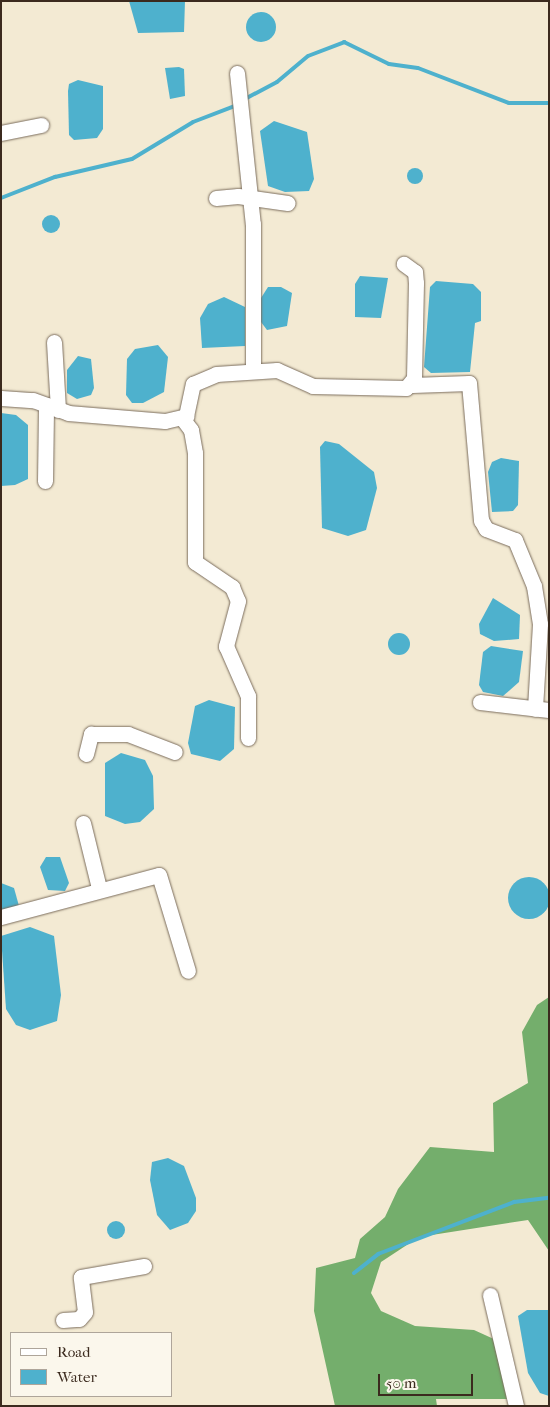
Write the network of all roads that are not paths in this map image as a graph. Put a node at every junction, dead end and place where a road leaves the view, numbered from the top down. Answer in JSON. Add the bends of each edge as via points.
{"nodes":[{"id":1,"x":237,"y":73,"type":"dead end"},
{"id":2,"x":41,"y":125,"type":"dead end"},
{"id":3,"x":1,"y":132,"type":"edge"},
{"id":4,"x":250,"y":197,"type":"junction"},
{"id":5,"x":216,"y":198,"type":"dead end"},
{"id":6,"x":288,"y":203,"type":"dead end"},
{"id":7,"x":404,"y":264,"type":"dead end"},
{"id":8,"x":54,"y":342,"type":"dead end"},
{"id":9,"x":253,"y":371,"type":"junction"},
{"id":10,"x":412,"y":385,"type":"junction"},
{"id":11,"x":1,"y":398,"type":"edge"},
{"id":12,"x":52,"y":408,"type":"junction"},
{"id":13,"x":182,"y":418,"type":"junction"},
{"id":14,"x":45,"y":481,"type":"dead end"},
{"id":15,"x":480,"y":702,"type":"dead end"},
{"id":16,"x":542,"y":710,"type":"edge"},
{"id":17,"x":248,"y":738,"type":"dead end"},
{"id":18,"x":175,"y":752,"type":"dead end"},
{"id":19,"x":86,"y":754,"type":"dead end"},
{"id":20,"x":83,"y":823,"type":"dead end"},
{"id":21,"x":99,"y":888,"type":"junction"},
{"id":22,"x":1,"y":917,"type":"edge"},
{"id":23,"x":188,"y":971,"type":"dead end"},
{"id":24,"x":144,"y":1266,"type":"dead end"},
{"id":25,"x":490,"y":1295,"type":"dead end"},
{"id":26,"x":63,"y":1320,"type":"dead end"},
{"id":27,"x":516,"y":1406,"type":"edge"}],
"edges":[{"from":1,"to":4,"type":"street"},
{"from":2,"to":3,"type":"street"},
{"from":4,"to":5,"type":"street"},
{"from":4,"to":6,"type":"street"},
{"from":4,"to":9,"type":"street"},
{"from":7,"to":10,"type":"street","via":[[415,272],[416,283]]},
{"from":8,"to":12,"type":"street"},
{"from":9,"to":10,"type":"street","via":[[283,371],[322,387]]},
{"from":9,"to":13,"type":"street","via":[[200,378],[193,384],[188,414]]},
{"from":10,"to":16,"type":"street","via":[[469,383],[481,520],[486,529],[515,540],[534,586],[540,624]]},
{"from":11,"to":12,"type":"street"},
{"from":12,"to":13,"type":"street","via":[[143,421]]},
{"from":12,"to":14,"type":"street"},
{"from":13,"to":17,"type":"street","via":[[192,430],[195,453],[195,562],[232,587],[238,601],[226,646],[248,696]]},
{"from":15,"to":16,"type":"street"},
{"from":18,"to":19,"type":"street","via":[[128,734],[91,734]]},
{"from":20,"to":21,"type":"street"},
{"from":21,"to":22,"type":"street"},
{"from":21,"to":23,"type":"street","via":[[159,875]]},
{"from":24,"to":26,"type":"street","via":[[81,1277],[85,1312],[79,1319]]},
{"from":25,"to":27,"type":"street"}]}
